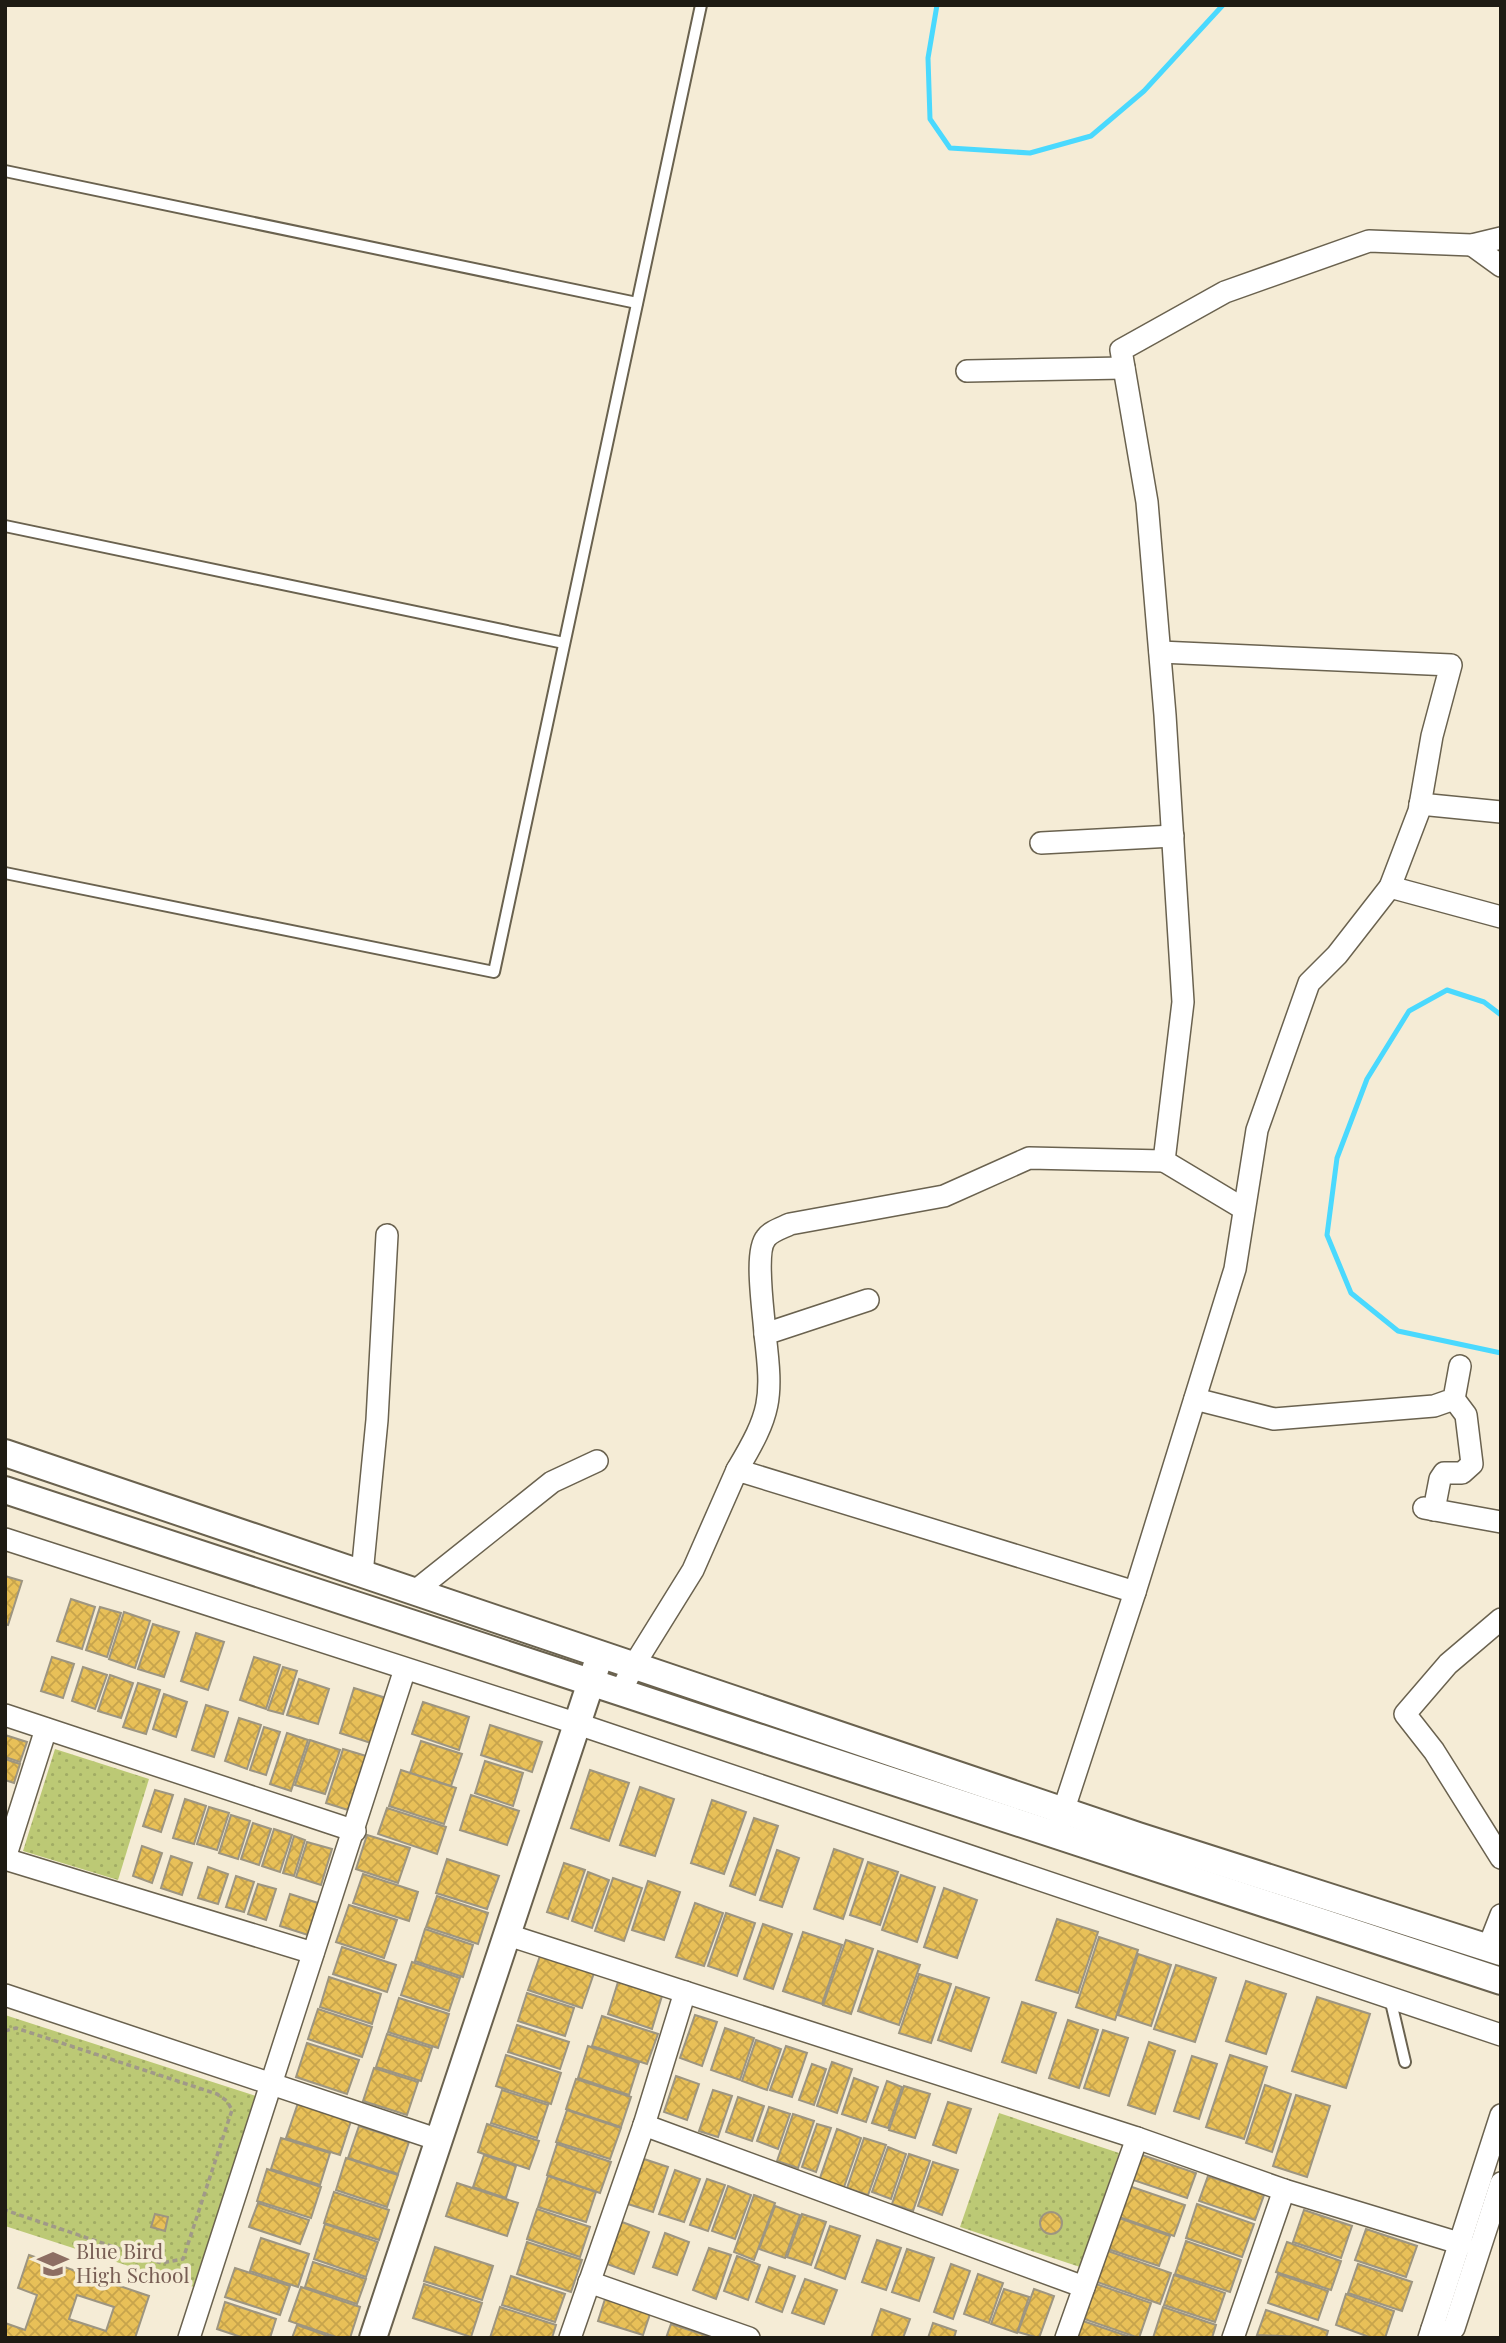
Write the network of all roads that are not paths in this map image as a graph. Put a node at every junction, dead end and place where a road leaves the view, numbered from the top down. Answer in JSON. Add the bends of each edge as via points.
{"nodes":[{"id":1,"x":701,"y":5,"type":"edge"},
{"id":2,"x":5,"y":171,"type":"edge"},
{"id":3,"x":1501,"y":238,"type":"edge"},
{"id":4,"x":1472,"y":244,"type":"junction"},
{"id":5,"x":1501,"y":266,"type":"edge"},
{"id":6,"x":637,"y":303,"type":"junction"},
{"id":7,"x":1124,"y":368,"type":"junction"},
{"id":8,"x":967,"y":372,"type":"dead end"},
{"id":9,"x":5,"y":526,"type":"edge"},
{"id":10,"x":564,"y":643,"type":"junction"},
{"id":11,"x":1160,"y":652,"type":"junction"},
{"id":12,"x":1420,"y":804,"type":"junction"},
{"id":13,"x":1501,"y":812,"type":"edge"},
{"id":14,"x":1173,"y":836,"type":"junction"},
{"id":15,"x":1041,"y":843,"type":"dead end"},
{"id":16,"x":5,"y":873,"type":"edge"},
{"id":17,"x":1390,"y":887,"type":"junction"},
{"id":18,"x":1501,"y":917,"type":"edge"},
{"id":19,"x":1164,"y":1161,"type":"junction"},
{"id":20,"x":1244,"y":1209,"type":"junction"},
{"id":21,"x":387,"y":1234,"type":"dead end"},
{"id":22,"x":868,"y":1300,"type":"dead end"},
{"id":23,"x":765,"y":1334,"type":"junction"},
{"id":24,"x":1460,"y":1366,"type":"dead end"},
{"id":25,"x":1195,"y":1399,"type":"junction"},
{"id":26,"x":1454,"y":1399,"type":"junction"},
{"id":27,"x":5,"y":1453,"type":"edge"},
{"id":28,"x":597,"y":1461,"type":"dead end"},
{"id":29,"x":737,"y":1470,"type":"junction"},
{"id":30,"x":5,"y":1490,"type":"edge"},
{"id":31,"x":1501,"y":1522,"type":"edge"},
{"id":32,"x":5,"y":1539,"type":"edge"},
{"id":33,"x":362,"y":1574,"type":"junction"},
{"id":34,"x":414,"y":1592,"type":"junction"},
{"id":35,"x":1135,"y":1592,"type":"junction"},
{"id":36,"x":1501,"y":1619,"type":"edge"},
{"id":37,"x":599,"y":1655,"type":"junction"},
{"id":38,"x":634,"y":1665,"type":"junction"},
{"id":39,"x":405,"y":1669,"type":"junction"},
{"id":40,"x":591,"y":1684,"type":"junction"},
{"id":41,"x":621,"y":1693,"type":"junction"},
{"id":42,"x":5,"y":1715,"type":"edge"},
{"id":43,"x":578,"y":1724,"type":"junction"},
{"id":44,"x":46,"y":1729,"type":"junction"},
{"id":45,"x":1064,"y":1811,"type":"junction"},
{"id":46,"x":355,"y":1831,"type":"junction"},
{"id":47,"x":1054,"y":1836,"type":"junction"},
{"id":48,"x":5,"y":1858,"type":"edge"},
{"id":49,"x":1501,"y":1858,"type":"edge"},
{"id":50,"x":1501,"y":1915,"type":"edge"},
{"id":51,"x":508,"y":1935,"type":"junction"},
{"id":52,"x":1495,"y":1950,"type":"edge"},
{"id":53,"x":313,"y":1953,"type":"junction"},
{"id":54,"x":1501,"y":1980,"type":"edge"},
{"id":55,"x":685,"y":1992,"type":"junction"},
{"id":56,"x":5,"y":1995,"type":"edge"},
{"id":57,"x":1390,"y":1998,"type":"junction"},
{"id":58,"x":1501,"y":2035,"type":"edge"},
{"id":59,"x":1405,"y":2062,"type":"dead end"},
{"id":60,"x":270,"y":2085,"type":"junction"},
{"id":61,"x":1501,"y":2115,"type":"edge"},
{"id":62,"x":644,"y":2125,"type":"junction"},
{"id":63,"x":1137,"y":2137,"type":"junction"},
{"id":64,"x":439,"y":2140,"type":"junction"},
{"id":65,"x":1495,"y":2149,"type":"edge"},
{"id":66,"x":1501,"y":2183,"type":"edge"},
{"id":67,"x":1284,"y":2190,"type":"junction"},
{"id":68,"x":1462,"y":2244,"type":"junction"},
{"id":69,"x":589,"y":2281,"type":"junction"},
{"id":70,"x":1084,"y":2287,"type":"junction"},
{"id":71,"x":1431,"y":2333,"type":"edge"},
{"id":72,"x":738,"y":2336,"type":"edge"},
{"id":73,"x":189,"y":2338,"type":"edge"},
{"id":74,"x":373,"y":2338,"type":"edge"},
{"id":75,"x":570,"y":2338,"type":"edge"},
{"id":76,"x":1066,"y":2338,"type":"edge"},
{"id":77,"x":1233,"y":2338,"type":"edge"}],
"edges":[{"from":1,"to":6,"type":"lane"},
{"from":2,"to":6,"type":"lane"},
{"from":3,"to":4,"type":"street"},
{"from":4,"to":5,"type":"street"},
{"from":4,"to":7,"type":"street","via":[[1369,241],[1303,264],[1225,292],[1121,350]]},
{"from":6,"to":10,"type":"lane"},
{"from":7,"to":8,"type":"street"},
{"from":7,"to":11,"type":"street","via":[[1147,502]]},
{"from":9,"to":10,"type":"lane"},
{"from":10,"to":16,"type":"lane","via":[[494,972]]},
{"from":11,"to":12,"type":"street","via":[[1451,665]]},
{"from":11,"to":14,"type":"street"},
{"from":12,"to":13,"type":"street"},
{"from":12,"to":17,"type":"street"},
{"from":14,"to":15,"type":"street"},
{"from":14,"to":19,"type":"street","via":[[1183,1002]]},
{"from":17,"to":18,"type":"street"},
{"from":17,"to":20,"type":"street","via":[[1337,956],[1309,983],[1257,1130]]},
{"from":19,"to":20,"type":"street"},
{"from":19,"to":23,"type":"street","via":[[1028,1158],[943,1196],[790,1224],[765,1239],[761,1254]]},
{"from":20,"to":25,"type":"street","via":[[1235,1269]]},
{"from":21,"to":33,"type":"street","via":[[377,1420]]},
{"from":22,"to":23,"type":"street"},
{"from":23,"to":29,"type":"street","via":[[771,1381],[768,1404],[762,1429]]},
{"from":24,"to":26,"type":"street"},
{"from":25,"to":26,"type":"street","via":[[1274,1419],[1434,1406]]},
{"from":25,"to":35,"type":"street"},
{"from":26,"to":31,"type":"street","via":[[1466,1415],[1472,1464],[1462,1473],[1444,1473],[1429,1509]]},
{"from":27,"to":33,"type":"street"},
{"from":28,"to":34,"type":"street","via":[[552,1482]]},
{"from":29,"to":35,"type":"street"},
{"from":29,"to":38,"type":"street","via":[[693,1570]]},
{"from":30,"to":40,"type":"street"},
{"from":32,"to":39,"type":"street"},
{"from":33,"to":34,"type":"street"},
{"from":34,"to":37,"type":"street"},
{"from":35,"to":45,"type":"street"},
{"from":36,"to":49,"type":"street","via":[[1448,1664],[1405,1714],[1434,1751]]},
{"from":37,"to":38,"type":"street"},
{"from":37,"to":40,"type":"street"},
{"from":38,"to":41,"type":"street"},
{"from":38,"to":45,"type":"street"},
{"from":39,"to":43,"type":"street"},
{"from":39,"to":46,"type":"street"},
{"from":40,"to":41,"type":"street"},
{"from":40,"to":43,"type":"street"},
{"from":41,"to":47,"type":"street"},
{"from":42,"to":44,"type":"street"},
{"from":43,"to":51,"type":"street"},
{"from":43,"to":57,"type":"street"},
{"from":44,"to":46,"type":"street"},
{"from":44,"to":48,"type":"street"},
{"from":45,"to":47,"type":"street"},
{"from":45,"to":52,"type":"street"},
{"from":46,"to":53,"type":"street"},
{"from":47,"to":54,"type":"street"},
{"from":48,"to":53,"type":"street"},
{"from":50,"to":52,"type":"street"},
{"from":51,"to":55,"type":"street"},
{"from":51,"to":64,"type":"street"},
{"from":53,"to":60,"type":"street"},
{"from":55,"to":62,"type":"street"},
{"from":55,"to":63,"type":"street"},
{"from":56,"to":60,"type":"street"},
{"from":57,"to":58,"type":"street"},
{"from":57,"to":59,"type":"lane"},
{"from":60,"to":64,"type":"street"},
{"from":60,"to":73,"type":"street"},
{"from":61,"to":65,"type":"street"},
{"from":62,"to":69,"type":"street"},
{"from":62,"to":70,"type":"street"},
{"from":63,"to":67,"type":"street"},
{"from":63,"to":70,"type":"street"},
{"from":64,"to":74,"type":"street"},
{"from":65,"to":68,"type":"street"},
{"from":66,"to":71,"type":"street","via":[[1454,2328]]},
{"from":67,"to":68,"type":"street"},
{"from":67,"to":77,"type":"street"},
{"from":68,"to":71,"type":"street"},
{"from":69,"to":72,"type":"street"},
{"from":69,"to":75,"type":"street"},
{"from":70,"to":76,"type":"street"}]}
